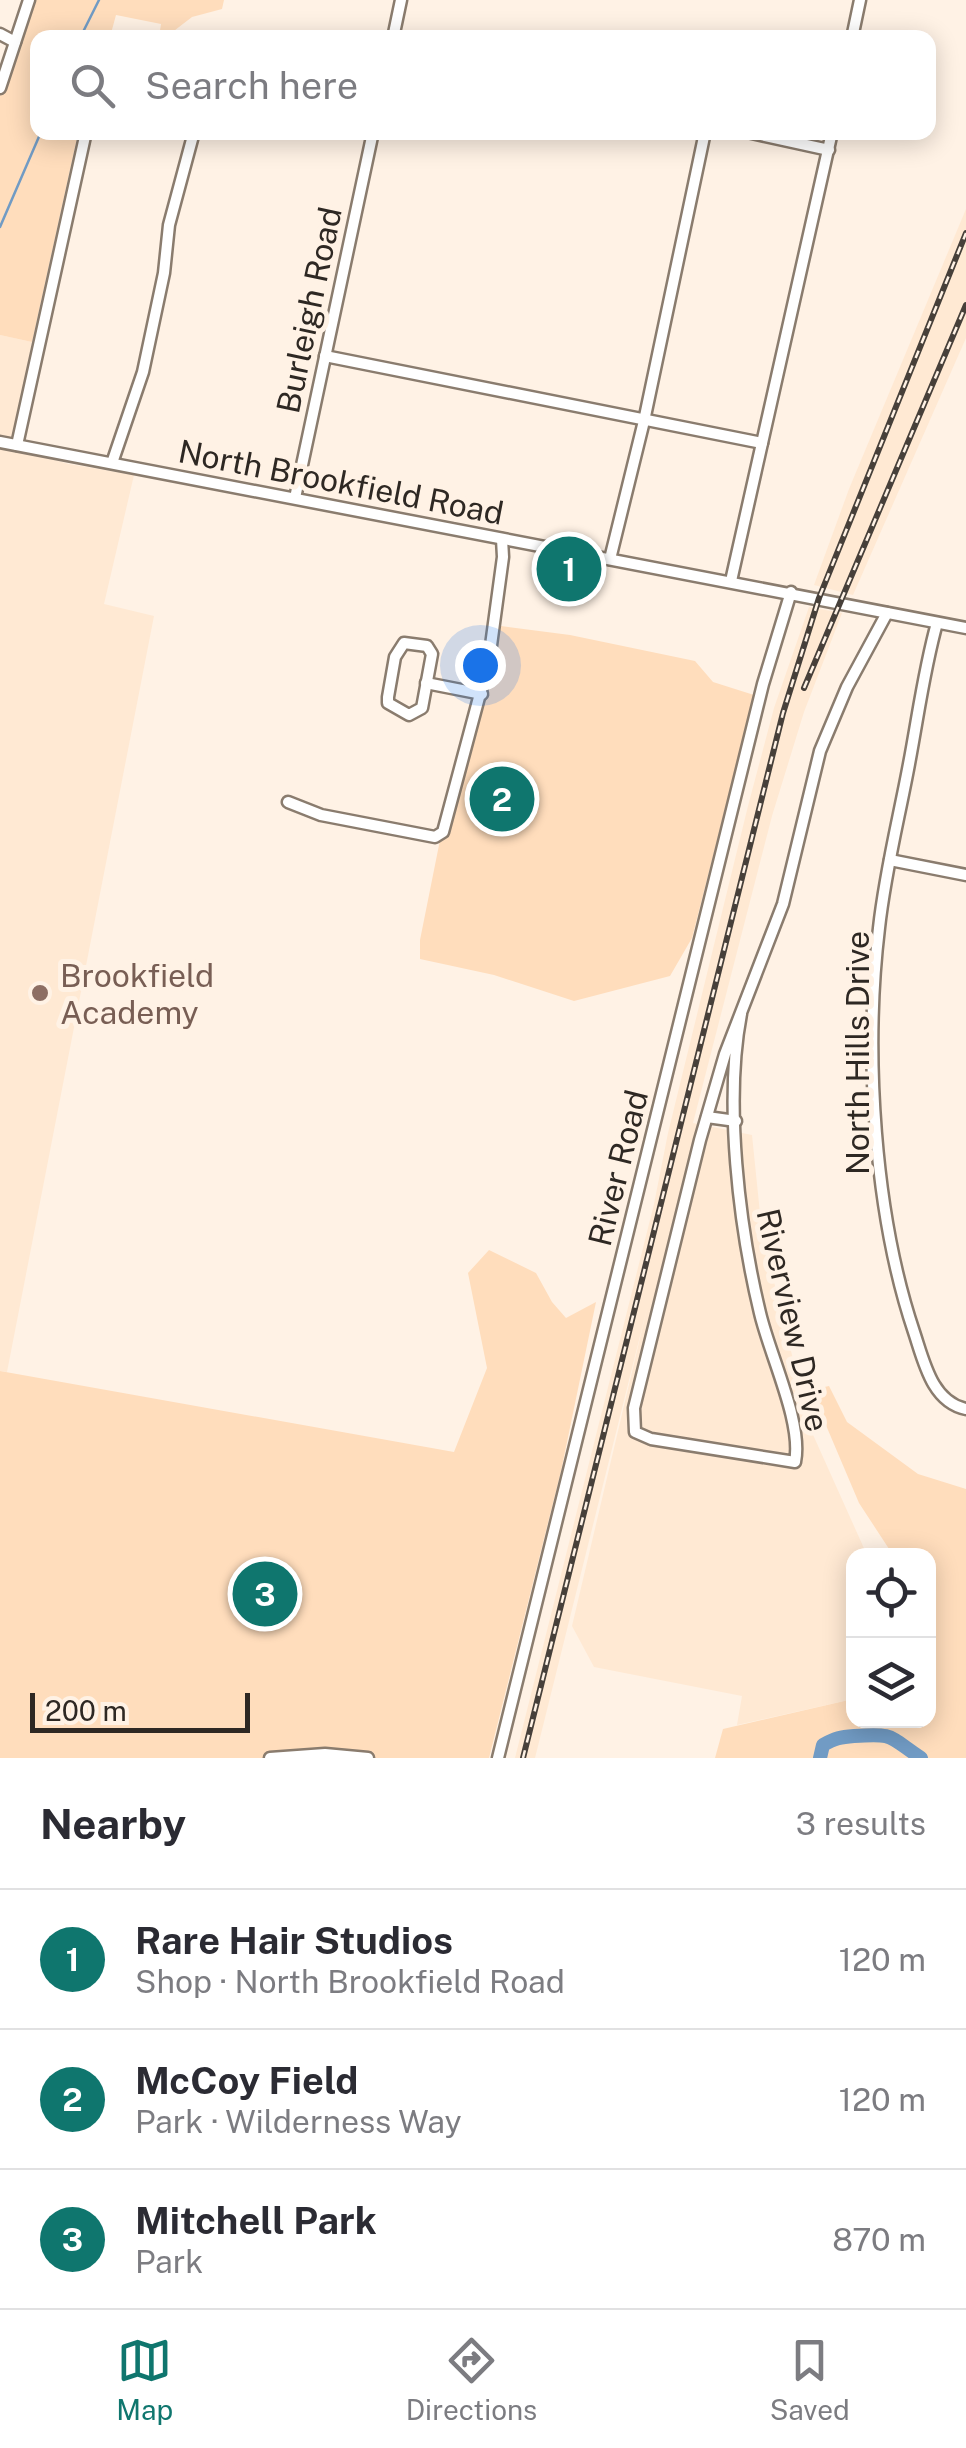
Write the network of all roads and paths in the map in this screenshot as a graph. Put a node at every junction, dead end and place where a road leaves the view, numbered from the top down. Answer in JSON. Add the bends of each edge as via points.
{"nodes":[{"id":1,"x":29,"y":0,"type":"edge"},
{"id":2,"x":401,"y":0,"type":"edge"},
{"id":3,"x":860,"y":0,"type":"edge"},
{"id":4,"x":395,"y":30,"type":"edge"},
{"id":5,"x":854,"y":30,"type":"edge"},
{"id":6,"x":0,"y":34,"type":"edge"},
{"id":7,"x":15,"y":42,"type":"junction"},
{"id":8,"x":0,"y":88,"type":"edge"},
{"id":9,"x":84,"y":140,"type":"edge"},
{"id":10,"x":192,"y":140,"type":"edge"},
{"id":11,"x":372,"y":140,"type":"edge"},
{"id":12,"x":703,"y":140,"type":"edge"},
{"id":13,"x":783,"y":140,"type":"edge"},
{"id":14,"x":831,"y":140,"type":"edge"},
{"id":15,"x":829,"y":150,"type":"junction"},
{"id":16,"x":325,"y":356,"type":"junction"},
{"id":17,"x":644,"y":422,"type":"junction"},
{"id":18,"x":0,"y":442,"type":"edge"},
{"id":19,"x":762,"y":444,"type":"junction"},
{"id":20,"x":17,"y":445,"type":"junction"},
{"id":21,"x":112,"y":463,"type":"junction"},
{"id":22,"x":294,"y":498,"type":"junction"},
{"id":23,"x":502,"y":539,"type":"junction"},
{"id":24,"x":610,"y":559,"type":"junction"},
{"id":25,"x":730,"y":581,"type":"junction"},
{"id":26,"x":791,"y":592,"type":"junction"},
{"id":27,"x":887,"y":613,"type":"junction"},
{"id":28,"x":937,"y":623,"type":"junction"},
{"id":29,"x":966,"y":628,"type":"edge"},
{"id":30,"x":426,"y":683,"type":"junction"},
{"id":31,"x":482,"y":694,"type":"junction"},
{"id":32,"x":288,"y":802,"type":"dead end"},
{"id":33,"x":890,"y":860,"type":"junction"},
{"id":34,"x":966,"y":874,"type":"edge"},
{"id":35,"x":741,"y":1014,"type":"junction"},
{"id":36,"x":706,"y":1116,"type":"junction"},
{"id":37,"x":736,"y":1121,"type":"junction"},
{"id":38,"x":963,"y":1409,"type":"edge"},
{"id":39,"x":270,"y":1758,"type":"edge"},
{"id":40,"x":368,"y":1758,"type":"edge"},
{"id":41,"x":498,"y":1758,"type":"edge"}],
"edges":[{"from":1,"to":7,"type":"street"},
{"from":2,"to":4,"type":"street"},
{"from":3,"to":5,"type":"street"},
{"from":6,"to":7,"type":"street"},
{"from":7,"to":8,"type":"street"},
{"from":9,"to":20,"type":"street"},
{"from":10,"to":21,"type":"street","via":[[143,372]]},
{"from":11,"to":16,"type":"street","name":"Burleigh Road"},
{"from":12,"to":17,"type":"street"},
{"from":13,"to":15,"type":"street"},
{"from":14,"to":15,"type":"street"},
{"from":15,"to":19,"type":"street"},
{"from":16,"to":17,"type":"street"},
{"from":16,"to":22,"type":"street","name":"Burleigh Road"},
{"from":17,"to":19,"type":"street"},
{"from":17,"to":24,"type":"street"},
{"from":18,"to":20,"type":"street","name":"North Brookfield Road"},
{"from":19,"to":25,"type":"street"},
{"from":20,"to":21,"type":"street","name":"North Brookfield Road"},
{"from":21,"to":22,"type":"street","name":"North Brookfield Road"},
{"from":22,"to":23,"type":"street","name":"North Brookfield Road"},
{"from":23,"to":24,"type":"street","name":"North Brookfield Road"},
{"from":23,"to":31,"type":"street"},
{"from":24,"to":25,"type":"street","name":"North Brookfield Road"},
{"from":25,"to":26,"type":"street","name":"North Brookfield Road"},
{"from":26,"to":27,"type":"street","name":"North Brookfield Road"},
{"from":26,"to":41,"type":"street","name":"River Road"},
{"from":27,"to":28,"type":"street","name":"North Brookfield Road"},
{"from":27,"to":35,"type":"street","name":"Riverview Drive","via":[[824,739],[783,904]]},
{"from":28,"to":29,"type":"street","name":"North Brookfield Road"},
{"from":28,"to":33,"type":"street","name":"North Hills Drive"},
{"from":30,"to":30,"type":"street","via":[[417,713],[404,714],[388,703],[404,643],[430,650]]},
{"from":30,"to":31,"type":"street"},
{"from":31,"to":32,"type":"street","via":[[440,836],[321,815]]},
{"from":33,"to":34,"type":"street"},
{"from":33,"to":38,"type":"street","name":"North Hills Drive","via":[[875,989],[884,1202],[921,1353],[941,1395]]},
{"from":35,"to":36,"type":"street","name":"Riverview Drive"},
{"from":35,"to":37,"type":"street","name":"Riverview Drive"},
{"from":36,"to":37,"type":"street"},
{"from":36,"to":37,"type":"street","name":"Riverview Drive","via":[[639,1386],[634,1432],[795,1462],[796,1427],[770,1353],[744,1232]]},
{"from":39,"to":40,"type":"street"}]}
